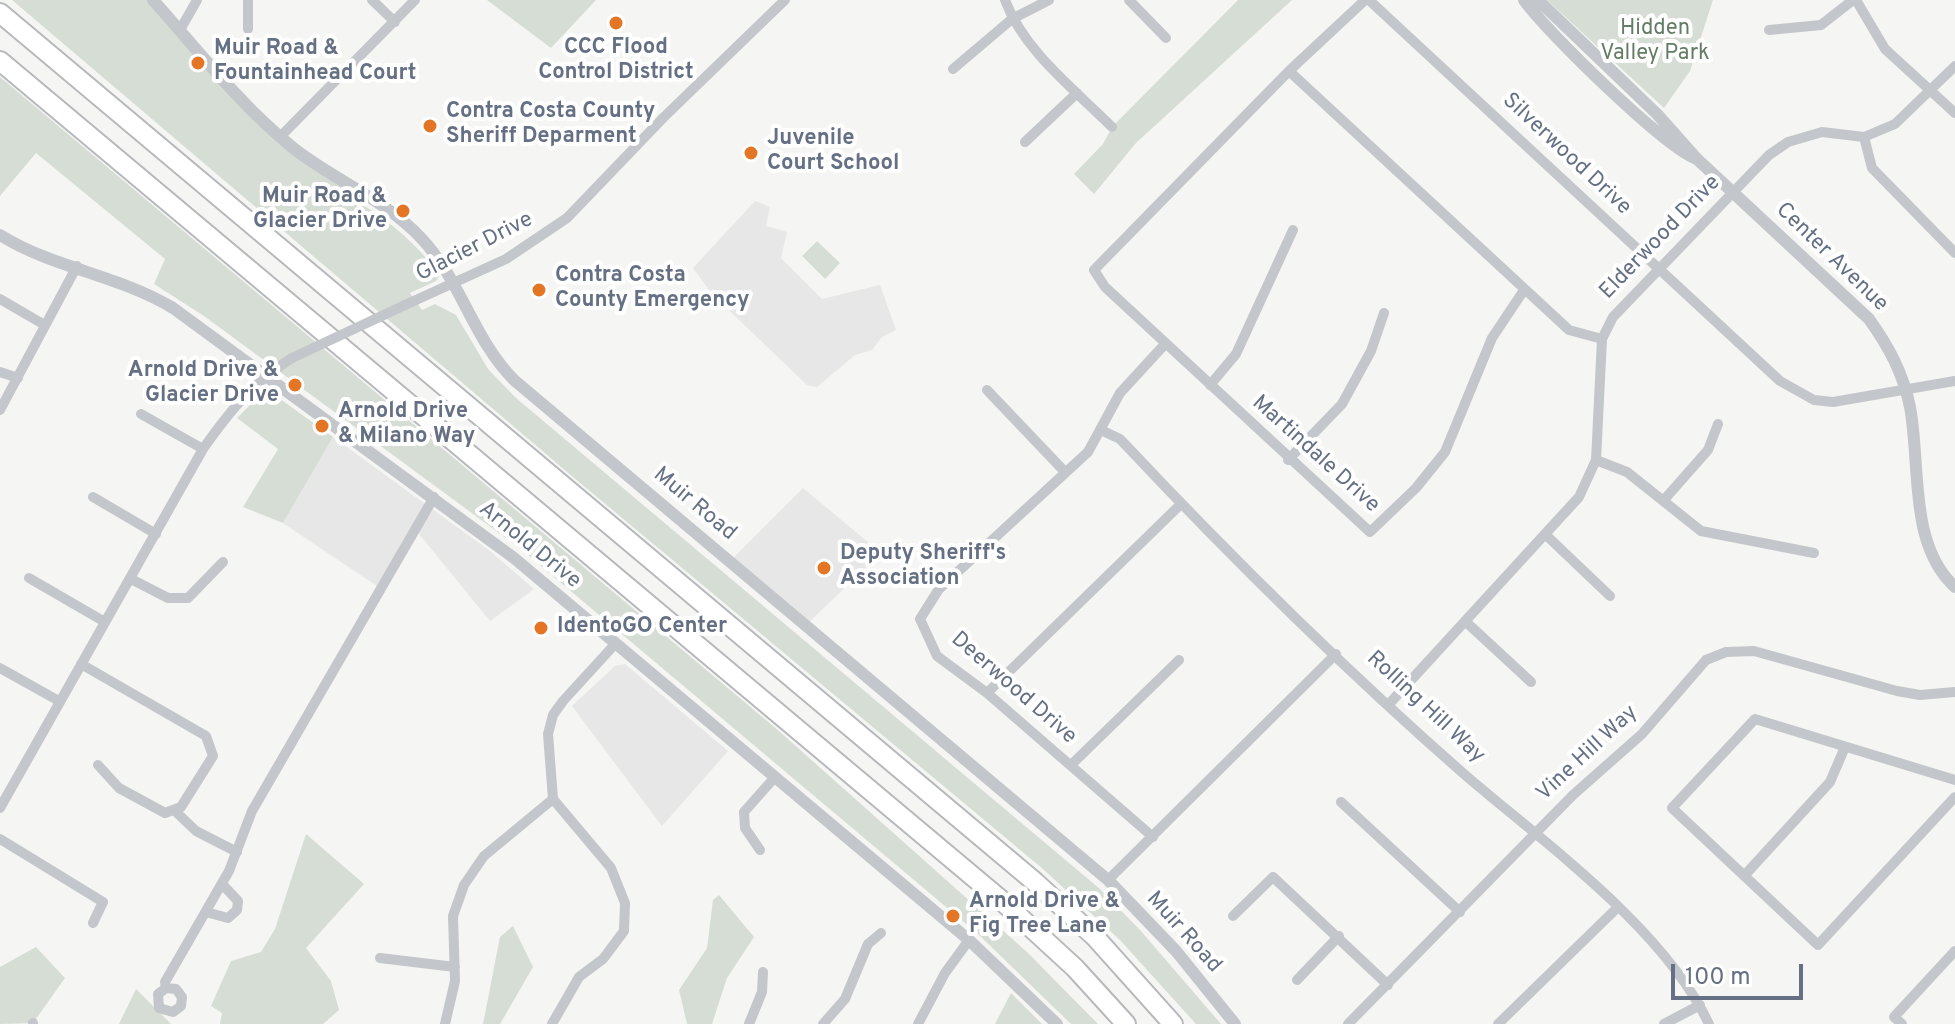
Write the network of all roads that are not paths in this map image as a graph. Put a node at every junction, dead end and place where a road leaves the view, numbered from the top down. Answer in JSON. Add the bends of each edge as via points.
{"nodes":[{"id":1,"x":153,"y":0,"type":"edge"},
{"id":2,"x":197,"y":0,"type":"edge"},
{"id":3,"x":248,"y":0,"type":"edge"},
{"id":4,"x":372,"y":0,"type":"edge"},
{"id":5,"x":415,"y":0,"type":"edge"},
{"id":6,"x":785,"y":0,"type":"edge"},
{"id":7,"x":1005,"y":0,"type":"edge"},
{"id":8,"x":1049,"y":0,"type":"edge"},
{"id":9,"x":1129,"y":0,"type":"edge"},
{"id":10,"x":1367,"y":0,"type":"edge"},
{"id":11,"x":1524,"y":0,"type":"edge"},
{"id":12,"x":1538,"y":0,"type":"edge"},
{"id":13,"x":1855,"y":0,"type":"edge"},
{"id":14,"x":0,"y":13,"type":"edge"},
{"id":15,"x":1012,"y":19,"type":"junction"},
{"id":16,"x":395,"y":22,"type":"junction"},
{"id":17,"x":248,"y":29,"type":"dead end"},
{"id":18,"x":180,"y":30,"type":"junction"},
{"id":19,"x":1769,"y":30,"type":"dead end"},
{"id":20,"x":1166,"y":38,"type":"dead end"},
{"id":21,"x":0,"y":61,"type":"edge"},
{"id":22,"x":1955,"y":66,"type":"edge"},
{"id":23,"x":953,"y":69,"type":"dead end"},
{"id":24,"x":1289,"y":71,"type":"junction"},
{"id":25,"x":1930,"y":90,"type":"junction"},
{"id":26,"x":1077,"y":93,"type":"junction"},
{"id":27,"x":1955,"y":113,"type":"edge"},
{"id":28,"x":1112,"y":127,"type":"dead end"},
{"id":29,"x":280,"y":137,"type":"junction"},
{"id":30,"x":1864,"y":137,"type":"junction"},
{"id":31,"x":1025,"y":142,"type":"dead end"},
{"id":32,"x":1697,"y":159,"type":"junction"},
{"id":33,"x":1733,"y":192,"type":"junction"},
{"id":34,"x":1293,"y":230,"type":"dead end"},
{"id":35,"x":0,"y":235,"type":"edge"},
{"id":36,"x":1955,"y":253,"type":"edge"},
{"id":37,"x":77,"y":266,"type":"junction"},
{"id":38,"x":1659,"y":270,"type":"junction"},
{"id":39,"x":452,"y":282,"type":"junction"},
{"id":40,"x":1524,"y":290,"type":"junction"},
{"id":41,"x":0,"y":299,"type":"edge"},
{"id":42,"x":1384,"y":313,"type":"dead end"},
{"id":43,"x":43,"y":324,"type":"junction"},
{"id":44,"x":1602,"y":339,"type":"junction"},
{"id":45,"x":1165,"y":344,"type":"junction"},
{"id":46,"x":0,"y":372,"type":"edge"},
{"id":47,"x":266,"y":374,"type":"junction"},
{"id":48,"x":18,"y":378,"type":"junction"},
{"id":49,"x":1955,"y":381,"type":"edge"},
{"id":50,"x":1210,"y":385,"type":"junction"},
{"id":51,"x":987,"y":390,"type":"dead end"},
{"id":52,"x":1905,"y":390,"type":"junction"},
{"id":53,"x":0,"y":410,"type":"edge"},
{"id":54,"x":141,"y":414,"type":"dead end"},
{"id":55,"x":1718,"y":424,"type":"dead end"},
{"id":56,"x":1103,"y":431,"type":"junction"},
{"id":57,"x":203,"y":449,"type":"junction"},
{"id":58,"x":1288,"y":460,"type":"junction"},
{"id":59,"x":1596,"y":460,"type":"junction"},
{"id":60,"x":1065,"y":472,"type":"junction"},
{"id":61,"x":93,"y":497,"type":"dead end"},
{"id":62,"x":434,"y":497,"type":"junction"},
{"id":63,"x":1663,"y":501,"type":"junction"},
{"id":64,"x":1181,"y":504,"type":"junction"},
{"id":65,"x":156,"y":534,"type":"junction"},
{"id":66,"x":1547,"y":536,"type":"junction"},
{"id":67,"x":1814,"y":553,"type":"dead end"},
{"id":68,"x":223,"y":562,"type":"dead end"},
{"id":69,"x":29,"y":578,"type":"dead end"},
{"id":70,"x":131,"y":579,"type":"junction"},
{"id":71,"x":1955,"y":587,"type":"edge"},
{"id":72,"x":1610,"y":596,"type":"dead end"},
{"id":73,"x":1465,"y":621,"type":"junction"},
{"id":74,"x":105,"y":622,"type":"junction"},
{"id":75,"x":616,"y":643,"type":"junction"},
{"id":76,"x":1336,"y":654,"type":"junction"},
{"id":77,"x":1179,"y":660,"type":"dead end"},
{"id":78,"x":81,"y":664,"type":"junction"},
{"id":79,"x":0,"y":668,"type":"edge"},
{"id":80,"x":1531,"y":682,"type":"dead end"},
{"id":81,"x":1955,"y":692,"type":"edge"},
{"id":82,"x":987,"y":693,"type":"junction"},
{"id":83,"x":59,"y":701,"type":"junction"},
{"id":84,"x":1390,"y":703,"type":"junction"},
{"id":85,"x":1845,"y":747,"type":"junction"},
{"id":86,"x":98,"y":765,"type":"dead end"},
{"id":87,"x":1071,"y":765,"type":"junction"},
{"id":88,"x":775,"y":777,"type":"junction"},
{"id":89,"x":1955,"y":780,"type":"edge"},
{"id":90,"x":1955,"y":797,"type":"edge"},
{"id":91,"x":553,"y":799,"type":"junction"},
{"id":92,"x":1341,"y":802,"type":"dead end"},
{"id":93,"x":0,"y":808,"type":"edge"},
{"id":94,"x":174,"y":810,"type":"junction"},
{"id":95,"x":1534,"y":833,"type":"junction"},
{"id":96,"x":1153,"y":837,"type":"junction"},
{"id":97,"x":0,"y":839,"type":"edge"},
{"id":98,"x":760,"y":850,"type":"dead end"},
{"id":99,"x":237,"y":852,"type":"junction"},
{"id":100,"x":1744,"y":876,"type":"junction"},
{"id":101,"x":1108,"y":880,"type":"junction"},
{"id":102,"x":222,"y":884,"type":"junction"},
{"id":103,"x":1617,"y":908,"type":"junction"},
{"id":104,"x":206,"y":912,"type":"junction"},
{"id":105,"x":1460,"y":912,"type":"junction"},
{"id":106,"x":1233,"y":916,"type":"dead end"},
{"id":107,"x":93,"y":923,"type":"dead end"},
{"id":108,"x":881,"y":933,"type":"dead end"},
{"id":109,"x":1339,"y":936,"type":"junction"},
{"id":110,"x":969,"y":940,"type":"junction"},
{"id":111,"x":1955,"y":951,"type":"edge"},
{"id":112,"x":380,"y":958,"type":"dead end"},
{"id":113,"x":455,"y":967,"type":"junction"},
{"id":114,"x":763,"y":972,"type":"dead end"},
{"id":115,"x":1297,"y":980,"type":"dead end"},
{"id":116,"x":1388,"y":985,"type":"junction"},
{"id":117,"x":166,"y":988,"type":"dead end"},
{"id":118,"x":1700,"y":1005,"type":"junction"},
{"id":119,"x":1898,"y":1020,"type":"edge"},
{"id":120,"x":445,"y":1024,"type":"edge"},
{"id":121,"x":552,"y":1024,"type":"edge"},
{"id":122,"x":749,"y":1024,"type":"edge"},
{"id":123,"x":823,"y":1024,"type":"edge"},
{"id":124,"x":918,"y":1024,"type":"edge"},
{"id":125,"x":1057,"y":1024,"type":"edge"},
{"id":126,"x":1126,"y":1024,"type":"edge"},
{"id":127,"x":1173,"y":1024,"type":"edge"},
{"id":128,"x":1235,"y":1024,"type":"edge"},
{"id":129,"x":1348,"y":1024,"type":"edge"},
{"id":130,"x":1498,"y":1024,"type":"edge"},
{"id":131,"x":1664,"y":1024,"type":"edge"},
{"id":132,"x":1709,"y":1024,"type":"edge"}],
"edges":[{"from":1,"to":18,"type":"street","name":"Muir Road"},
{"from":2,"to":18,"type":"street"},
{"from":3,"to":17,"type":"street"},
{"from":4,"to":16,"type":"street"},
{"from":5,"to":16,"type":"street"},
{"from":6,"to":39,"type":"street","name":"Glacier Drive","via":[[567,218],[517,252]]},
{"from":7,"to":15,"type":"street"},
{"from":8,"to":15,"type":"street"},
{"from":9,"to":20,"type":"street"},
{"from":10,"to":24,"type":"street"},
{"from":10,"to":38,"type":"street","name":"Silverwood Drive"},
{"from":11,"to":32,"type":"street","name":"Center Avenue","via":[[1649,123]]},
{"from":12,"to":32,"type":"street","name":"Center Avenue"},
{"from":13,"to":19,"type":"street","via":[[1821,25]]},
{"from":13,"to":25,"type":"street","via":[[1885,49]]},
{"from":14,"to":127,"type":"highway","via":[[1035,882],[1095,937]]},
{"from":15,"to":23,"type":"street"},
{"from":15,"to":26,"type":"street"},
{"from":16,"to":29,"type":"street"},
{"from":18,"to":29,"type":"street","name":"Muir Road"},
{"from":21,"to":126,"type":"highway","via":[[1001,900]]},
{"from":22,"to":25,"type":"street"},
{"from":24,"to":40,"type":"street"},
{"from":24,"to":45,"type":"street","name":"Martindale Drive","via":[[1094,270]]},
{"from":25,"to":27,"type":"street"},
{"from":25,"to":30,"type":"street","via":[[1895,124]]},
{"from":26,"to":28,"type":"street"},
{"from":26,"to":31,"type":"street"},
{"from":29,"to":39,"type":"street","name":"Muir Road","via":[[406,224]]},
{"from":30,"to":33,"type":"street","name":"Elderwood Drive","via":[[1822,132],[1788,142]]},
{"from":30,"to":36,"type":"street","via":[[1872,168]]},
{"from":32,"to":33,"type":"street","name":"Center Avenue"},
{"from":33,"to":38,"type":"street","name":"Elderwood Drive"},
{"from":33,"to":52,"type":"street","name":"Center Avenue","via":[[1869,319],[1896,360]]},
{"from":34,"to":50,"type":"street","via":[[1236,354]]},
{"from":35,"to":37,"type":"street","name":"Arnold Drive"},
{"from":37,"to":43,"type":"street"},
{"from":37,"to":47,"type":"street","name":"Arnold Drive","via":[[151,295]]},
{"from":38,"to":44,"type":"street","name":"Elderwood Drive","via":[[1613,317]]},
{"from":38,"to":52,"type":"street","name":"Silverwood Drive","via":[[1780,381],[1814,400],[1833,402]]},
{"from":39,"to":47,"type":"street","name":"Glacier Drive","bridge":true},
{"from":39,"to":101,"type":"street","name":"Muir Road","via":[[490,353],[514,380]]},
{"from":40,"to":44,"type":"street","via":[[1569,330]]},
{"from":40,"to":58,"type":"street","name":"Martindale Drive","via":[[1492,338],[1445,452],[1370,532]]},
{"from":41,"to":43,"type":"street"},
{"from":42,"to":58,"type":"street","via":[[1371,351],[1342,404]]},
{"from":43,"to":48,"type":"street"},
{"from":44,"to":59,"type":"street"},
{"from":45,"to":50,"type":"street","name":"Martindale Drive"},
{"from":45,"to":56,"type":"street","name":"Deerwood Drive","via":[[1120,393]]},
{"from":46,"to":48,"type":"street"},
{"from":47,"to":57,"type":"street","name":"Glacier Drive"},
{"from":47,"to":62,"type":"street","name":"Arnold Drive"},
{"from":48,"to":53,"type":"street"},
{"from":49,"to":52,"type":"street","name":"Silverwood Drive"},
{"from":50,"to":58,"type":"street","name":"Martindale Drive"},
{"from":51,"to":60,"type":"street"},
{"from":52,"to":71,"type":"street","name":"Center Avenue","via":[[1926,540],[1931,557]]},
{"from":54,"to":57,"type":"street"},
{"from":55,"to":63,"type":"street","via":[[1708,450]]},
{"from":56,"to":60,"type":"street","name":"Deerwood Drive"},
{"from":56,"to":64,"type":"street","name":"Rolling Hill Way","via":[[1120,439]]},
{"from":57,"to":65,"type":"street","name":"Glacier Drive"},
{"from":59,"to":63,"type":"street","via":[[1627,472]]},
{"from":59,"to":66,"type":"street","via":[[1579,497]]},
{"from":60,"to":82,"type":"street","name":"Deerwood Drive","via":[[939,589],[920,619],[937,656]]},
{"from":61,"to":65,"type":"street"},
{"from":62,"to":75,"type":"street","name":"Arnold Drive"},
{"from":62,"to":99,"type":"street","via":[[252,811]]},
{"from":63,"to":67,"type":"street","via":[[1701,531]]},
{"from":64,"to":76,"type":"street","name":"Rolling Hill Way"},
{"from":64,"to":82,"type":"street"},
{"from":65,"to":70,"type":"street","name":"Glacier Drive"},
{"from":66,"to":72,"type":"street"},
{"from":66,"to":73,"type":"street"},
{"from":68,"to":70,"type":"street","via":[[188,598],[168,598]]},
{"from":69,"to":74,"type":"street"},
{"from":70,"to":74,"type":"street","name":"Glacier Drive"},
{"from":73,"to":80,"type":"street"},
{"from":73,"to":84,"type":"street"},
{"from":74,"to":78,"type":"street","name":"Glacier Drive"},
{"from":75,"to":88,"type":"street","name":"Arnold Drive"},
{"from":75,"to":91,"type":"street","via":[[553,715],[548,734]]},
{"from":76,"to":84,"type":"street","name":"Rolling Hill Way"},
{"from":76,"to":96,"type":"street"},
{"from":77,"to":87,"type":"street"},
{"from":78,"to":83,"type":"street","name":"Glacier Drive"},
{"from":78,"to":94,"type":"street","via":[[206,736],[213,756]]},
{"from":79,"to":83,"type":"street"},
{"from":81,"to":95,"type":"street","name":"Vine Hill Way","via":[[1920,695],[1754,651],[1726,652],[1706,660],[1642,734]]},
{"from":82,"to":87,"type":"street","name":"Deerwood Drive"},
{"from":83,"to":93,"type":"street","name":"Glacier Drive"},
{"from":84,"to":95,"type":"street","name":"Rolling Hill Way"},
{"from":85,"to":89,"type":"street"},
{"from":85,"to":100,"type":"street","via":[[1830,782]]},
{"from":85,"to":100,"type":"street","via":[[1755,719],[1672,808]]},
{"from":86,"to":94,"type":"street","via":[[119,788],[165,813]]},
{"from":87,"to":96,"type":"street","name":"Deerwood Drive"},
{"from":88,"to":98,"type":"street","via":[[744,812],[745,828]]},
{"from":88,"to":110,"type":"street","name":"Arnold Drive"},
{"from":90,"to":100,"type":"street","via":[[1818,945]]},
{"from":91,"to":113,"type":"street","via":[[484,856],[468,878],[453,916]]},
{"from":91,"to":121,"type":"street","via":[[611,868],[625,903],[624,931],[603,959],[579,977]]},
{"from":92,"to":105,"type":"street"},
{"from":94,"to":99,"type":"street","via":[[196,831]]},
{"from":95,"to":103,"type":"street","name":"Rolling Hill Way"},
{"from":95,"to":105,"type":"street","name":"Vine Hill Way"},
{"from":96,"to":101,"type":"street"},
{"from":97,"to":107,"type":"street","via":[[103,902]]},
{"from":99,"to":102,"type":"street"},
{"from":101,"to":128,"type":"street","name":"Muir Road","via":[[1176,951]]},
{"from":102,"to":104,"type":"street"},
{"from":102,"to":104,"type":"street","via":[[238,901],[237,910],[228,918]]},
{"from":103,"to":118,"type":"street","name":"Rolling Hill Way","via":[[1669,960]]},
{"from":103,"to":130,"type":"street"},
{"from":104,"to":117,"type":"street"},
{"from":105,"to":116,"type":"street","name":"Vine Hill Way"},
{"from":106,"to":109,"type":"street","via":[[1273,877]]},
{"from":108,"to":123,"type":"street","via":[[868,944],[845,999]]},
{"from":109,"to":115,"type":"street"},
{"from":109,"to":116,"type":"street"},
{"from":110,"to":124,"type":"street"},
{"from":110,"to":125,"type":"street","name":"Arnold Drive"},
{"from":111,"to":119,"type":"street"},
{"from":112,"to":113,"type":"street"},
{"from":113,"to":120,"type":"street"},
{"from":114,"to":122,"type":"street","via":[[762,992]]},
{"from":116,"to":129,"type":"street","name":"Vine Hill Way"},
{"from":118,"to":131,"type":"street"},
{"from":118,"to":132,"type":"street","name":"Rolling Hill Way"}]}
